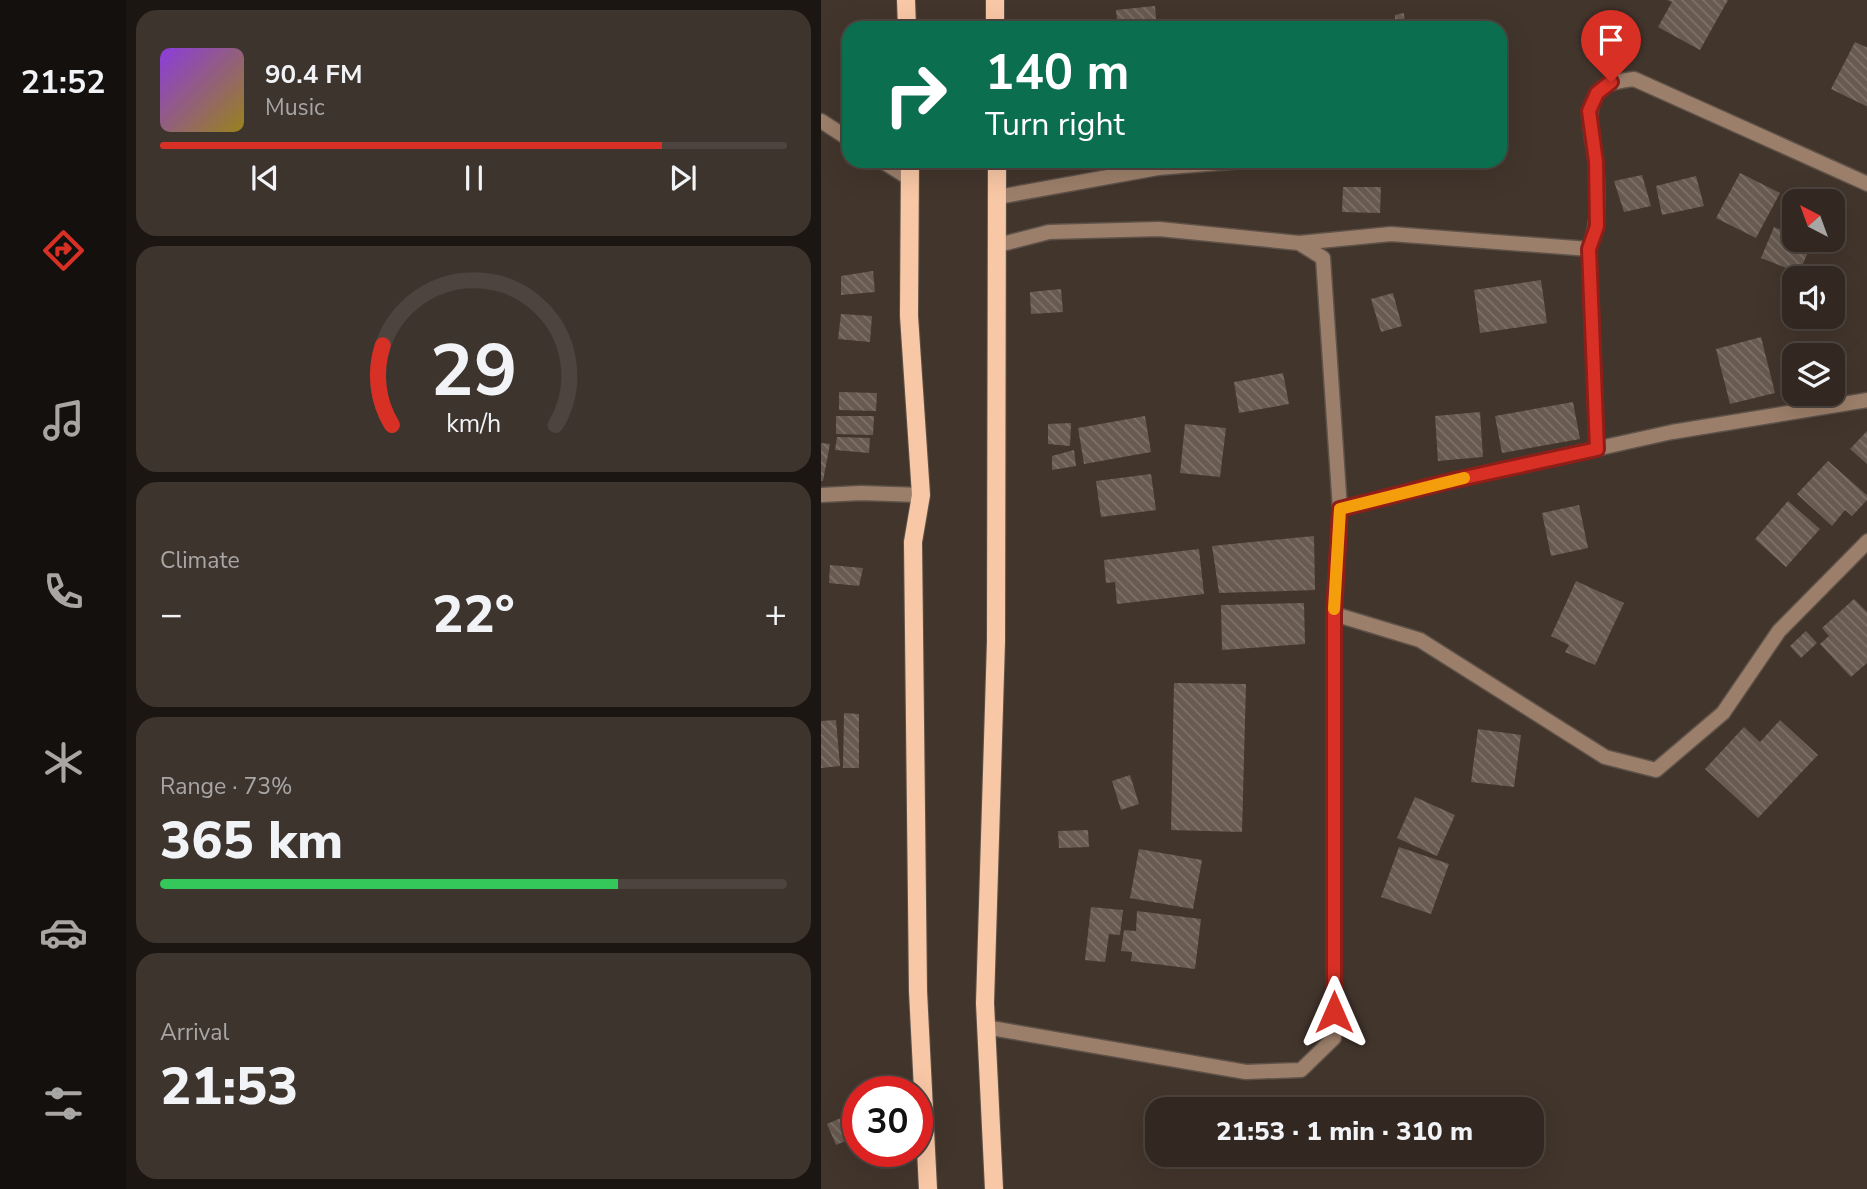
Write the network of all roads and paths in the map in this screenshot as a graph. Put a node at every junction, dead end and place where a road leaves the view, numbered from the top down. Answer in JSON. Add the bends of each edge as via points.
{"nodes":[{"id":1,"x":906,"y":0,"type":"edge"},
{"id":2,"x":995,"y":0,"type":"edge"},
{"id":3,"x":907,"y":21,"type":"edge"},
{"id":4,"x":995,"y":21,"type":"edge"},
{"id":5,"x":821,"y":121,"type":"edge"},
{"id":6,"x":842,"y":134,"type":"edge"},
{"id":7,"x":997,"y":168,"type":"edge"},
{"id":8,"x":1158,"y":168,"type":"edge"},
{"id":9,"x":909,"y":170,"type":"edge"},
{"id":10,"x":1867,"y":184,"type":"edge"},
{"id":11,"x":998,"y":197,"type":"junction"},
{"id":12,"x":1299,"y":243,"type":"junction"},
{"id":13,"x":998,"y":245,"type":"junction"},
{"id":14,"x":1589,"y":249,"type":"junction"},
{"id":15,"x":1867,"y":400,"type":"edge"},
{"id":16,"x":1597,"y":449,"type":"junction"},
{"id":17,"x":821,"y":495,"type":"edge"},
{"id":18,"x":921,"y":495,"type":"junction"},
{"id":19,"x":1340,"y":509,"type":"junction"},
{"id":20,"x":1867,"y":541,"type":"edge"},
{"id":21,"x":1334,"y":614,"type":"junction"},
{"id":22,"x":985,"y":1027,"type":"junction"},
{"id":23,"x":928,"y":1189,"type":"edge"},
{"id":24,"x":994,"y":1189,"type":"edge"}],
"edges":[{"from":1,"to":3,"type":"main road"},
{"from":2,"to":4,"type":"main road"},
{"from":5,"to":6,"type":"street"},
{"from":7,"to":11,"type":"main road"},
{"from":8,"to":11,"type":"street"},
{"from":9,"to":18,"type":"main road","via":[[909,316]]},
{"from":10,"to":14,"type":"street","via":[[1634,79],[1611,82],[1597,93],[1589,111],[1597,226]]},
{"from":11,"to":13,"type":"main road"},
{"from":12,"to":13,"type":"street","via":[[1159,229],[1049,232]]},
{"from":12,"to":14,"type":"street","via":[[1391,234]]},
{"from":12,"to":19,"type":"street","via":[[1323,258]]},
{"from":13,"to":22,"type":"main road","via":[[996,641]]},
{"from":14,"to":16,"type":"street"},
{"from":15,"to":16,"type":"street"},
{"from":16,"to":19,"type":"street"},
{"from":17,"to":18,"type":"street"},
{"from":18,"to":23,"type":"main road","via":[[913,542],[913,633],[918,991]]},
{"from":19,"to":21,"type":"street"},
{"from":20,"to":21,"type":"street","via":[[1779,631],[1723,713],[1656,770],[1605,757],[1420,640]]},
{"from":21,"to":22,"type":"street","via":[[1334,1038],[1301,1070],[1246,1072]]},
{"from":22,"to":24,"type":"main road"}]}
